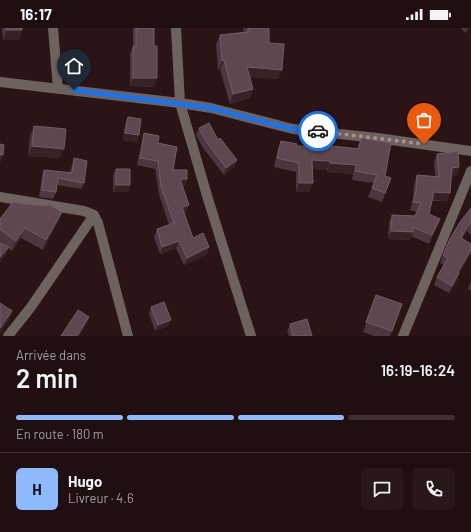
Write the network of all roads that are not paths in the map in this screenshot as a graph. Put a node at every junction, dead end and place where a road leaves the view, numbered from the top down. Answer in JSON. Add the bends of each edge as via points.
{"nodes":[{"id":1,"x":53,"y":28,"type":"edge"},
{"id":2,"x":176,"y":28,"type":"edge"},
{"id":3,"x":0,"y":82,"type":"edge"},
{"id":4,"x":58,"y":89,"type":"junction"},
{"id":5,"x":180,"y":103,"type":"junction"},
{"id":6,"x":471,"y":151,"type":"edge"},
{"id":7,"x":471,"y":171,"type":"edge"},
{"id":8,"x":0,"y":198,"type":"edge"},
{"id":9,"x":94,"y":215,"type":"junction"},
{"id":10,"x":8,"y":336,"type":"edge"},
{"id":11,"x":128,"y":336,"type":"edge"},
{"id":12,"x":251,"y":336,"type":"edge"},
{"id":13,"x":403,"y":336,"type":"edge"}],
"edges":[{"from":1,"to":4,"type":"street"},
{"from":2,"to":5,"type":"street"},
{"from":3,"to":4,"type":"street"},
{"from":4,"to":5,"type":"street"},
{"from":5,"to":6,"type":"street","via":[[211,108],[293,129]]},
{"from":5,"to":12,"type":"street"},
{"from":7,"to":13,"type":"street"},
{"from":8,"to":9,"type":"street","via":[[84,211]]},
{"from":9,"to":10,"type":"street"},
{"from":9,"to":11,"type":"street"}]}
